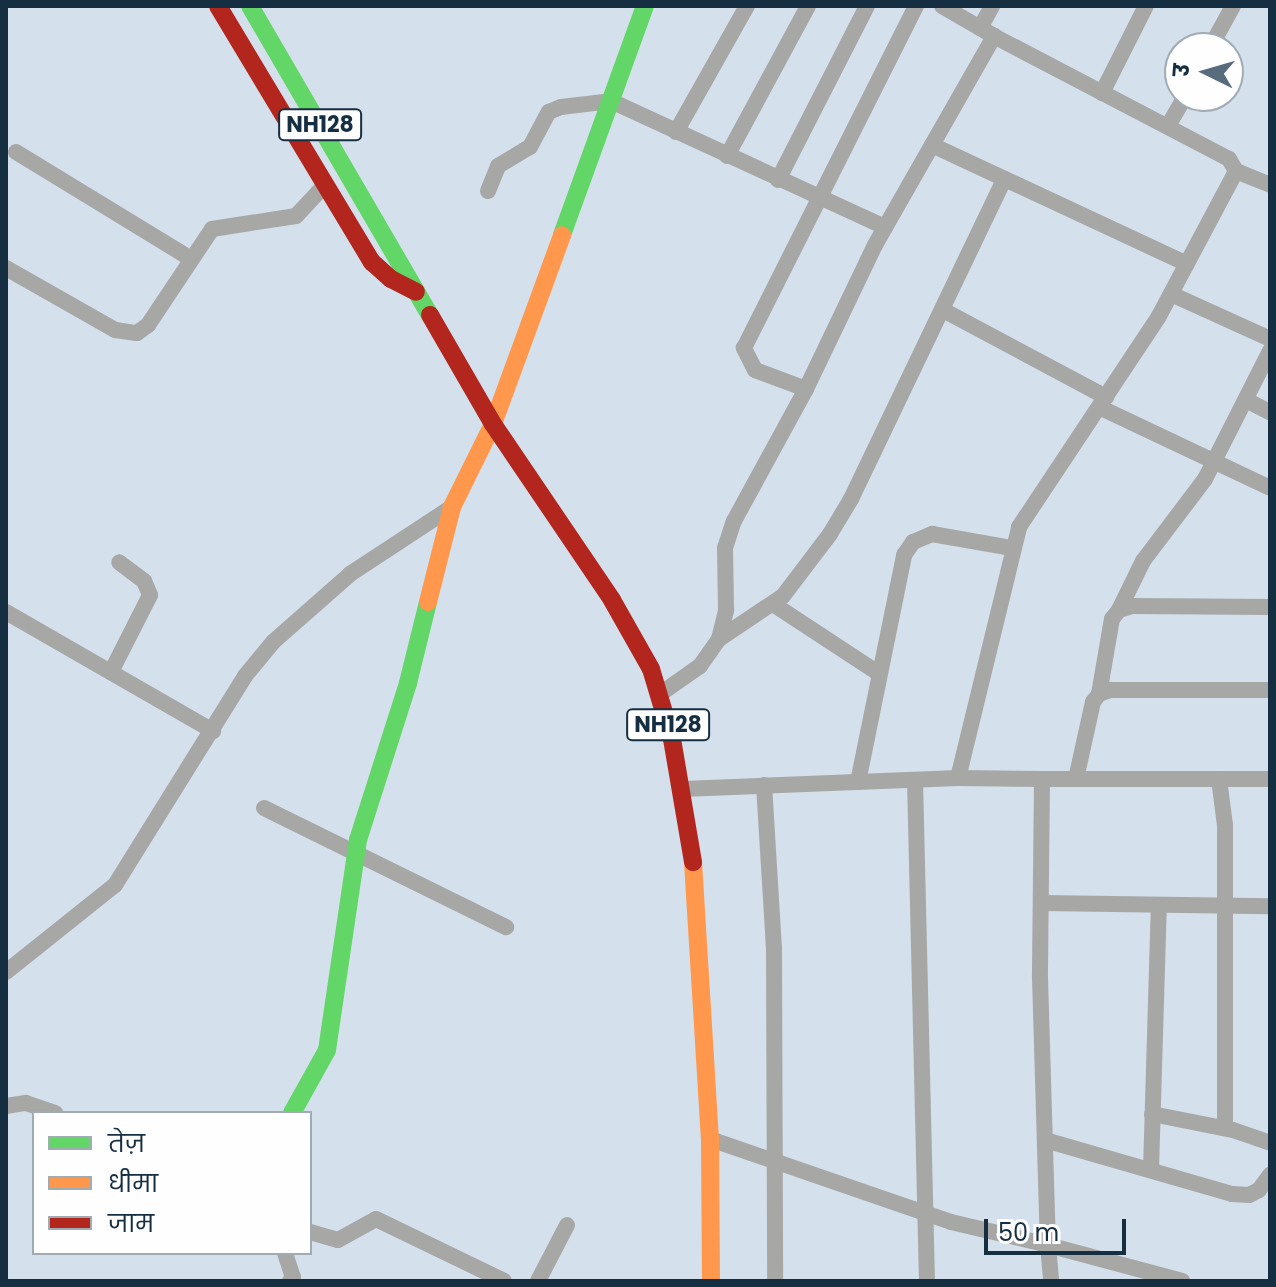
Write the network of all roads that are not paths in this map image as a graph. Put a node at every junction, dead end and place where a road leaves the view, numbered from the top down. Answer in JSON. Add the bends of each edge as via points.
{"nodes":[{"id":1,"x":218,"y":6,"type":"edge"},
{"id":2,"x":250,"y":6,"type":"edge"},
{"id":3,"x":645,"y":6,"type":"edge"},
{"id":4,"x":747,"y":6,"type":"edge"},
{"id":5,"x":808,"y":6,"type":"edge"},
{"id":6,"x":867,"y":6,"type":"edge"},
{"id":7,"x":916,"y":6,"type":"edge"},
{"id":8,"x":942,"y":6,"type":"edge"},
{"id":9,"x":992,"y":6,"type":"edge"},
{"id":10,"x":1146,"y":6,"type":"edge"},
{"id":11,"x":1233,"y":6,"type":"edge"},
{"id":12,"x":987,"y":32,"type":"junction"},
{"id":13,"x":1219,"y":32,"type":"edge"},
{"id":14,"x":1102,"y":93,"type":"junction"},
{"id":15,"x":611,"y":101,"type":"junction"},
{"id":16,"x":1176,"y":112,"type":"edge"},
{"id":17,"x":1168,"y":126,"type":"junction"},
{"id":18,"x":676,"y":132,"type":"junction"},
{"id":19,"x":932,"y":145,"type":"junction"},
{"id":20,"x":16,"y":152,"type":"dead end"},
{"id":21,"x":727,"y":156,"type":"junction"},
{"id":22,"x":1236,"y":171,"type":"junction"},
{"id":23,"x":1004,"y":179,"type":"junction"},
{"id":24,"x":778,"y":180,"type":"junction"},
{"id":25,"x":1270,"y":185,"type":"edge"},
{"id":26,"x":324,"y":186,"type":"junction"},
{"id":27,"x":488,"y":191,"type":"dead end"},
{"id":28,"x":818,"y":198,"type":"junction"},
{"id":29,"x":885,"y":227,"type":"junction"},
{"id":30,"x":191,"y":259,"type":"junction"},
{"id":31,"x":1187,"y":264,"type":"junction"},
{"id":32,"x":6,"y":268,"type":"edge"},
{"id":33,"x":417,"y":293,"type":"junction"},
{"id":34,"x":1171,"y":294,"type":"junction"},
{"id":35,"x":943,"y":310,"type":"junction"},
{"id":36,"x":1270,"y":339,"type":"edge"},
{"id":37,"x":1270,"y":351,"type":"edge"},
{"id":38,"x":806,"y":389,"type":"junction"},
{"id":39,"x":1246,"y":400,"type":"junction"},
{"id":40,"x":1102,"y":402,"type":"junction"},
{"id":41,"x":1270,"y":412,"type":"edge"},
{"id":42,"x":493,"y":424,"type":"junction"},
{"id":43,"x":1214,"y":461,"type":"junction"},
{"id":44,"x":1270,"y":488,"type":"edge"},
{"id":45,"x":452,"y":507,"type":"junction"},
{"id":46,"x":1011,"y":548,"type":"junction"},
{"id":47,"x":119,"y":562,"type":"dead end"},
{"id":48,"x":773,"y":604,"type":"junction"},
{"id":49,"x":1270,"y":607,"type":"edge"},
{"id":50,"x":1119,"y":610,"type":"junction"},
{"id":51,"x":6,"y":612,"type":"edge"},
{"id":52,"x":719,"y":639,"type":"junction"},
{"id":53,"x":111,"y":672,"type":"junction"},
{"id":54,"x":878,"y":673,"type":"junction"},
{"id":55,"x":1270,"y":690,"type":"edge"},
{"id":56,"x":660,"y":694,"type":"junction"},
{"id":57,"x":1099,"y":694,"type":"junction"},
{"id":58,"x":213,"y":731,"type":"junction"},
{"id":59,"x":958,"y":778,"type":"junction"},
{"id":60,"x":1042,"y":779,"type":"junction"},
{"id":61,"x":1076,"y":779,"type":"junction"},
{"id":62,"x":1219,"y":779,"type":"junction"},
{"id":63,"x":1270,"y":779,"type":"edge"},
{"id":64,"x":915,"y":780,"type":"junction"},
{"id":65,"x":858,"y":782,"type":"junction"},
{"id":66,"x":764,"y":785,"type":"junction"},
{"id":67,"x":683,"y":789,"type":"junction"},
{"id":68,"x":264,"y":808,"type":"dead end"},
{"id":69,"x":357,"y":856,"type":"junction"},
{"id":70,"x":1042,"y":903,"type":"junction"},
{"id":71,"x":1159,"y":906,"type":"junction"},
{"id":72,"x":1225,"y":906,"type":"junction"},
{"id":73,"x":1270,"y":906,"type":"edge"},
{"id":74,"x":506,"y":927,"type":"dead end"},
{"id":75,"x":6,"y":972,"type":"edge"},
{"id":76,"x":6,"y":1106,"type":"edge"},
{"id":77,"x":49,"y":1111,"type":"edge"},
{"id":78,"x":293,"y":1111,"type":"edge"},
{"id":79,"x":1152,"y":1114,"type":"junction"},
{"id":80,"x":1225,"y":1128,"type":"junction"},
{"id":81,"x":710,"y":1139,"type":"junction"},
{"id":82,"x":1045,"y":1140,"type":"junction"},
{"id":83,"x":1270,"y":1143,"type":"edge"},
{"id":84,"x":778,"y":1163,"type":"junction"},
{"id":85,"x":1151,"y":1170,"type":"junction"},
{"id":86,"x":1270,"y":1175,"type":"edge"},
{"id":87,"x":925,"y":1213,"type":"junction"},
{"id":88,"x":567,"y":1225,"type":"dead end"},
{"id":89,"x":312,"y":1233,"type":"edge"},
{"id":90,"x":1048,"y":1245,"type":"junction"},
{"id":91,"x":286,"y":1255,"type":"edge"},
{"id":92,"x":290,"y":1281,"type":"edge"},
{"id":93,"x":504,"y":1281,"type":"edge"},
{"id":94,"x":538,"y":1281,"type":"edge"},
{"id":95,"x":711,"y":1281,"type":"edge"},
{"id":96,"x":775,"y":1281,"type":"edge"},
{"id":97,"x":927,"y":1281,"type":"edge"},
{"id":98,"x":1051,"y":1281,"type":"edge"},
{"id":99,"x":1182,"y":1281,"type":"edge"}],
"edges":[{"from":1,"to":26,"type":"main road"},
{"from":2,"to":33,"type":"main road","number":"NH128"},
{"from":3,"to":15,"type":"main road"},
{"from":4,"to":18,"type":"street"},
{"from":5,"to":21,"type":"street"},
{"from":6,"to":24,"type":"street"},
{"from":7,"to":28,"type":"street"},
{"from":8,"to":12,"type":"street"},
{"from":9,"to":12,"type":"street"},
{"from":10,"to":14,"type":"street"},
{"from":11,"to":13,"type":"street"},
{"from":12,"to":14,"type":"street"},
{"from":12,"to":19,"type":"street"},
{"from":14,"to":17,"type":"street"},
{"from":15,"to":18,"type":"street"},
{"from":15,"to":27,"type":"street","via":[[549,112],[530,147],[498,166]]},
{"from":15,"to":42,"type":"main road"},
{"from":16,"to":17,"type":"street"},
{"from":17,"to":22,"type":"street","via":[[1229,159]]},
{"from":18,"to":21,"type":"street"},
{"from":19,"to":23,"type":"street"},
{"from":19,"to":29,"type":"street"},
{"from":20,"to":30,"type":"street"},
{"from":21,"to":24,"type":"street"},
{"from":22,"to":25,"type":"street"},
{"from":22,"to":31,"type":"street"},
{"from":23,"to":31,"type":"street"},
{"from":23,"to":35,"type":"street"},
{"from":24,"to":28,"type":"street"},
{"from":26,"to":30,"type":"street","via":[[296,216],[216,226]]},
{"from":26,"to":33,"type":"main road","via":[[379,271]]},
{"from":28,"to":29,"type":"street"},
{"from":28,"to":38,"type":"street","via":[[744,348],[755,370]]},
{"from":29,"to":38,"type":"street"},
{"from":30,"to":32,"type":"street","via":[[148,325],[137,333],[126,333]]},
{"from":31,"to":34,"type":"street"},
{"from":33,"to":42,"type":"main road","number":"NH128"},
{"from":34,"to":36,"type":"street"},
{"from":34,"to":40,"type":"street"},
{"from":35,"to":40,"type":"street"},
{"from":35,"to":48,"type":"street","via":[[851,499],[796,582]]},
{"from":37,"to":39,"type":"street"},
{"from":38,"to":52,"type":"street","via":[[729,535],[726,610]]},
{"from":39,"to":41,"type":"street"},
{"from":39,"to":43,"type":"street"},
{"from":40,"to":43,"type":"street"},
{"from":40,"to":46,"type":"street","via":[[1030,505]]},
{"from":42,"to":45,"type":"main road"},
{"from":42,"to":56,"type":"main road","number":"NH128","via":[[612,600]]},
{"from":43,"to":44,"type":"street"},
{"from":43,"to":50,"type":"street","via":[[1143,561]]},
{"from":45,"to":58,"type":"street","via":[[303,612],[245,676]]},
{"from":45,"to":69,"type":"main road"},
{"from":46,"to":54,"type":"street","via":[[932,534],[913,542],[897,573]]},
{"from":46,"to":59,"type":"street"},
{"from":47,"to":53,"type":"street","via":[[144,581],[150,595]]},
{"from":48,"to":52,"type":"street"},
{"from":48,"to":54,"type":"street"},
{"from":49,"to":50,"type":"street"},
{"from":50,"to":57,"type":"street","via":[[1112,619]]},
{"from":51,"to":53,"type":"street"},
{"from":52,"to":56,"type":"street","via":[[700,666]]},
{"from":53,"to":58,"type":"street"},
{"from":54,"to":65,"type":"street"},
{"from":55,"to":57,"type":"street"},
{"from":56,"to":67,"type":"main road","number":"NH128"},
{"from":57,"to":61,"type":"street"},
{"from":58,"to":75,"type":"street","via":[[115,885]]},
{"from":59,"to":60,"type":"street"},
{"from":59,"to":64,"type":"street"},
{"from":60,"to":61,"type":"street"},
{"from":60,"to":70,"type":"street"},
{"from":61,"to":62,"type":"street"},
{"from":62,"to":63,"type":"street"},
{"from":62,"to":72,"type":"street"},
{"from":64,"to":65,"type":"street"},
{"from":64,"to":87,"type":"street"},
{"from":65,"to":66,"type":"street"},
{"from":66,"to":67,"type":"street"},
{"from":66,"to":84,"type":"street"},
{"from":67,"to":81,"type":"main road","number":"NH128","via":[[697,902]]},
{"from":68,"to":69,"type":"street"},
{"from":69,"to":74,"type":"street"},
{"from":69,"to":78,"type":"main road","via":[[327,1050]]},
{"from":70,"to":71,"type":"street"},
{"from":70,"to":82,"type":"street"},
{"from":71,"to":72,"type":"street"},
{"from":71,"to":79,"type":"street"},
{"from":72,"to":73,"type":"street"},
{"from":72,"to":80,"type":"street"},
{"from":76,"to":77,"type":"street","via":[[26,1103]]},
{"from":79,"to":80,"type":"street"},
{"from":79,"to":85,"type":"street"},
{"from":80,"to":83,"type":"street"},
{"from":81,"to":84,"type":"street"},
{"from":81,"to":95,"type":"main road","number":"NH128"},
{"from":82,"to":85,"type":"street"},
{"from":82,"to":90,"type":"street"},
{"from":84,"to":87,"type":"street"},
{"from":84,"to":96,"type":"street"},
{"from":85,"to":86,"type":"street","via":[[1249,1195]]},
{"from":87,"to":90,"type":"street"},
{"from":87,"to":97,"type":"street"},
{"from":88,"to":94,"type":"street"},
{"from":89,"to":93,"type":"street","via":[[338,1240],[376,1219]]},
{"from":90,"to":98,"type":"street"},
{"from":90,"to":99,"type":"street"},
{"from":91,"to":92,"type":"street"}]}
